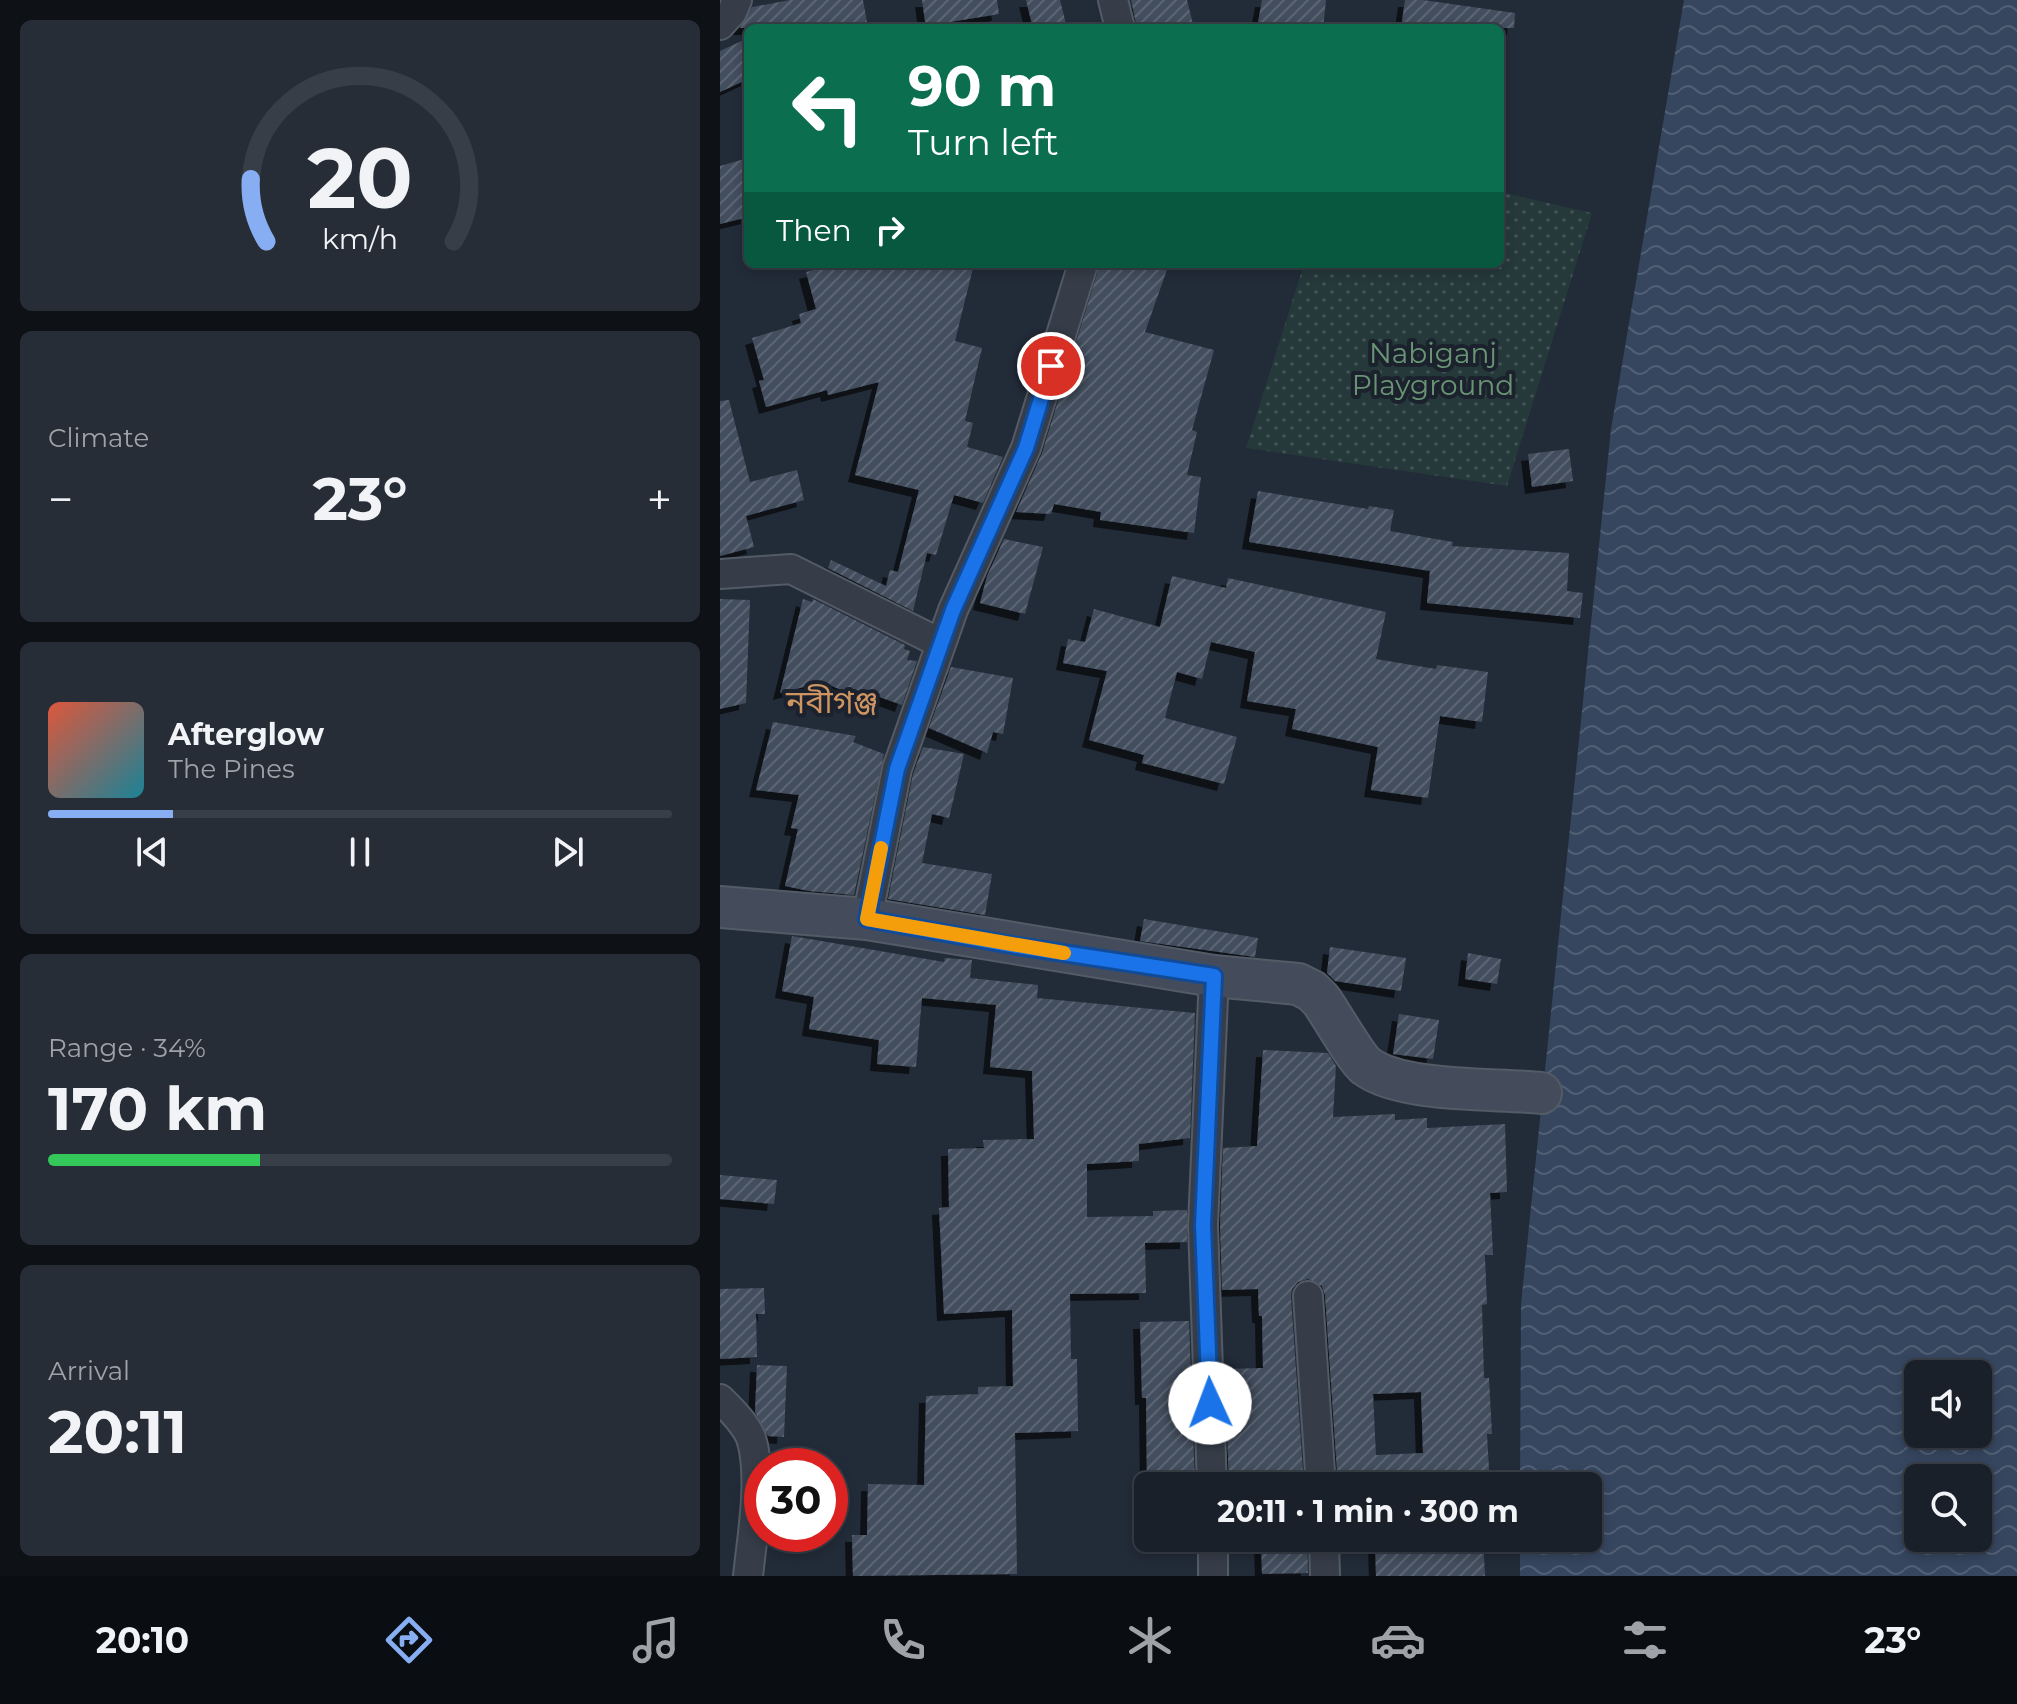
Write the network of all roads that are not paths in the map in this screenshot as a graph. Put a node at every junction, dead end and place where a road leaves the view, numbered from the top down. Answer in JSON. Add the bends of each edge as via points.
{"nodes":[{"id":1,"x":737,"y":0,"type":"edge"},
{"id":2,"x":1113,"y":0,"type":"edge"},
{"id":3,"x":1119,"y":24,"type":"edge"},
{"id":4,"x":720,"y":25,"type":"edge"},
{"id":5,"x":1082,"y":268,"type":"edge"},
{"id":6,"x":720,"y":574,"type":"edge"},
{"id":7,"x":940,"y":643,"type":"junction"},
{"id":8,"x":720,"y":907,"type":"edge"},
{"id":9,"x":867,"y":919,"type":"junction"},
{"id":10,"x":1214,"y":976,"type":"junction"},
{"id":11,"x":1541,"y":1093,"type":"dead end"},
{"id":12,"x":1308,"y":1296,"type":"dead end"},
{"id":13,"x":720,"y":1399,"type":"edge"},
{"id":14,"x":1212,"y":1472,"type":"edge"},
{"id":15,"x":1320,"y":1472,"type":"edge"},
{"id":16,"x":1213,"y":1552,"type":"edge"},
{"id":17,"x":1324,"y":1552,"type":"edge"},
{"id":18,"x":748,"y":1576,"type":"edge"},
{"id":19,"x":1213,"y":1576,"type":"edge"},
{"id":20,"x":1325,"y":1576,"type":"edge"}],
"edges":[{"from":1,"to":4,"type":"street"},
{"from":2,"to":3,"type":"street"},
{"from":5,"to":7,"type":"street","via":[[1026,448]]},
{"from":6,"to":7,"type":"street","via":[[791,569]]},
{"from":7,"to":9,"type":"street","via":[[897,769]]},
{"from":8,"to":9,"type":"main road"},
{"from":9,"to":10,"type":"main road"},
{"from":10,"to":11,"type":"main road","via":[[1298,984],[1312,991],[1364,1065],[1384,1076],[1427,1085]]},
{"from":10,"to":14,"type":"street","via":[[1203,1225]]},
{"from":12,"to":15,"type":"street"},
{"from":13,"to":18,"type":"street","via":[[750,1437],[754,1458]]},
{"from":16,"to":19,"type":"street"},
{"from":17,"to":20,"type":"street"}]}
